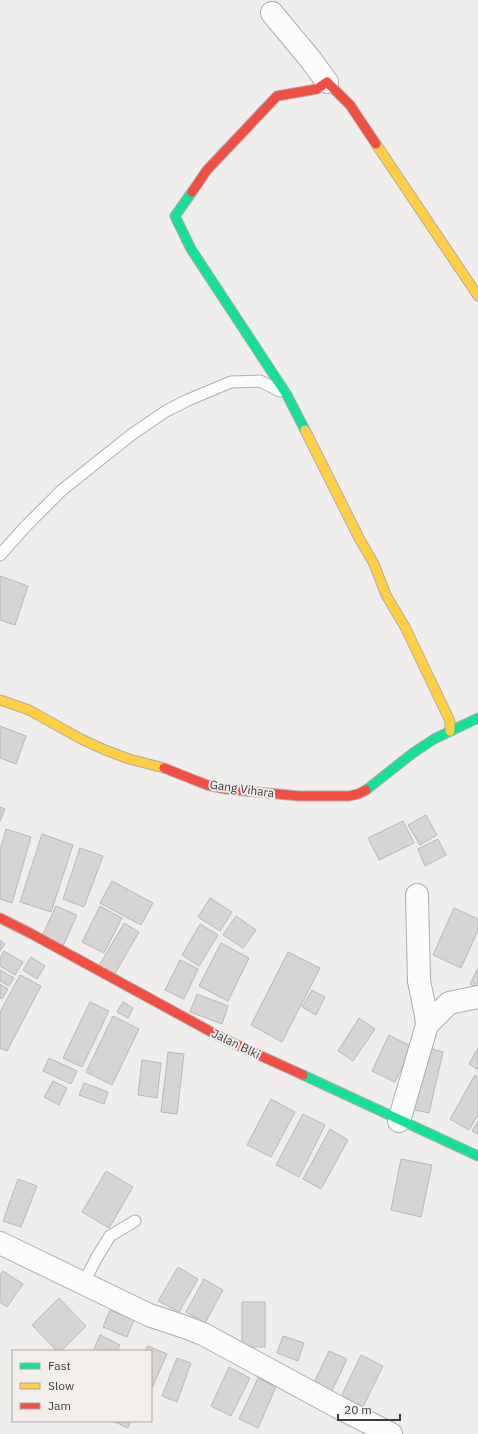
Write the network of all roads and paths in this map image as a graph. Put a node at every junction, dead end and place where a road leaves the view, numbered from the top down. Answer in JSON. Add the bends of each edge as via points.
{"nodes":[{"id":1,"x":272,"y":13,"type":"dead end"},
{"id":2,"x":327,"y":82,"type":"junction"},
{"id":3,"x":478,"y":296,"type":"edge"},
{"id":4,"x":287,"y":395,"type":"junction"},
{"id":5,"x":0,"y":555,"type":"edge"},
{"id":6,"x":0,"y":700,"type":"edge"},
{"id":7,"x":478,"y":718,"type":"edge"},
{"id":8,"x":450,"y":731,"type":"junction"},
{"id":9,"x":417,"y":895,"type":"dead end"},
{"id":10,"x":0,"y":918,"type":"edge"},
{"id":11,"x":478,"y":997,"type":"edge"},
{"id":12,"x":426,"y":1025,"type":"junction"},
{"id":13,"x":399,"y":1121,"type":"junction"},
{"id":14,"x":478,"y":1156,"type":"edge"},
{"id":15,"x":135,"y":1221,"type":"dead end"},
{"id":16,"x":0,"y":1243,"type":"edge"},
{"id":17,"x":83,"y":1284,"type":"junction"},
{"id":18,"x":391,"y":1434,"type":"edge"}],
"edges":[{"from":1,"to":2,"type":"street"},
{"from":2,"to":3,"type":"street","via":[[350,104]]},
{"from":2,"to":4,"type":"street","via":[[317,89],[277,96],[207,170],[175,216],[191,249]]},
{"from":4,"to":5,"type":"lane","via":[[260,381],[231,382],[166,411],[131,435],[57,494]]},
{"from":4,"to":8,"type":"street","via":[[374,564],[386,595],[405,627],[450,721]]},
{"from":6,"to":8,"type":"street","name":"Gang Vihara","via":[[30,710],[106,750],[208,785],[299,796],[358,794],[413,753]]},
{"from":7,"to":8,"type":"street","name":"Gang Vihara"},
{"from":9,"to":12,"type":"street","via":[[419,981]]},
{"from":10,"to":13,"type":"street","name":"Jalan Blki","via":[[226,1040]]},
{"from":11,"to":12,"type":"street","via":[[449,1004]]},
{"from":12,"to":13,"type":"street"},
{"from":13,"to":14,"type":"street","name":"Jalan Blki"},
{"from":15,"to":17,"type":"lane","via":[[110,1236]]},
{"from":16,"to":17,"type":"street"},
{"from":17,"to":18,"type":"street","via":[[149,1315],[203,1334]]}]}
